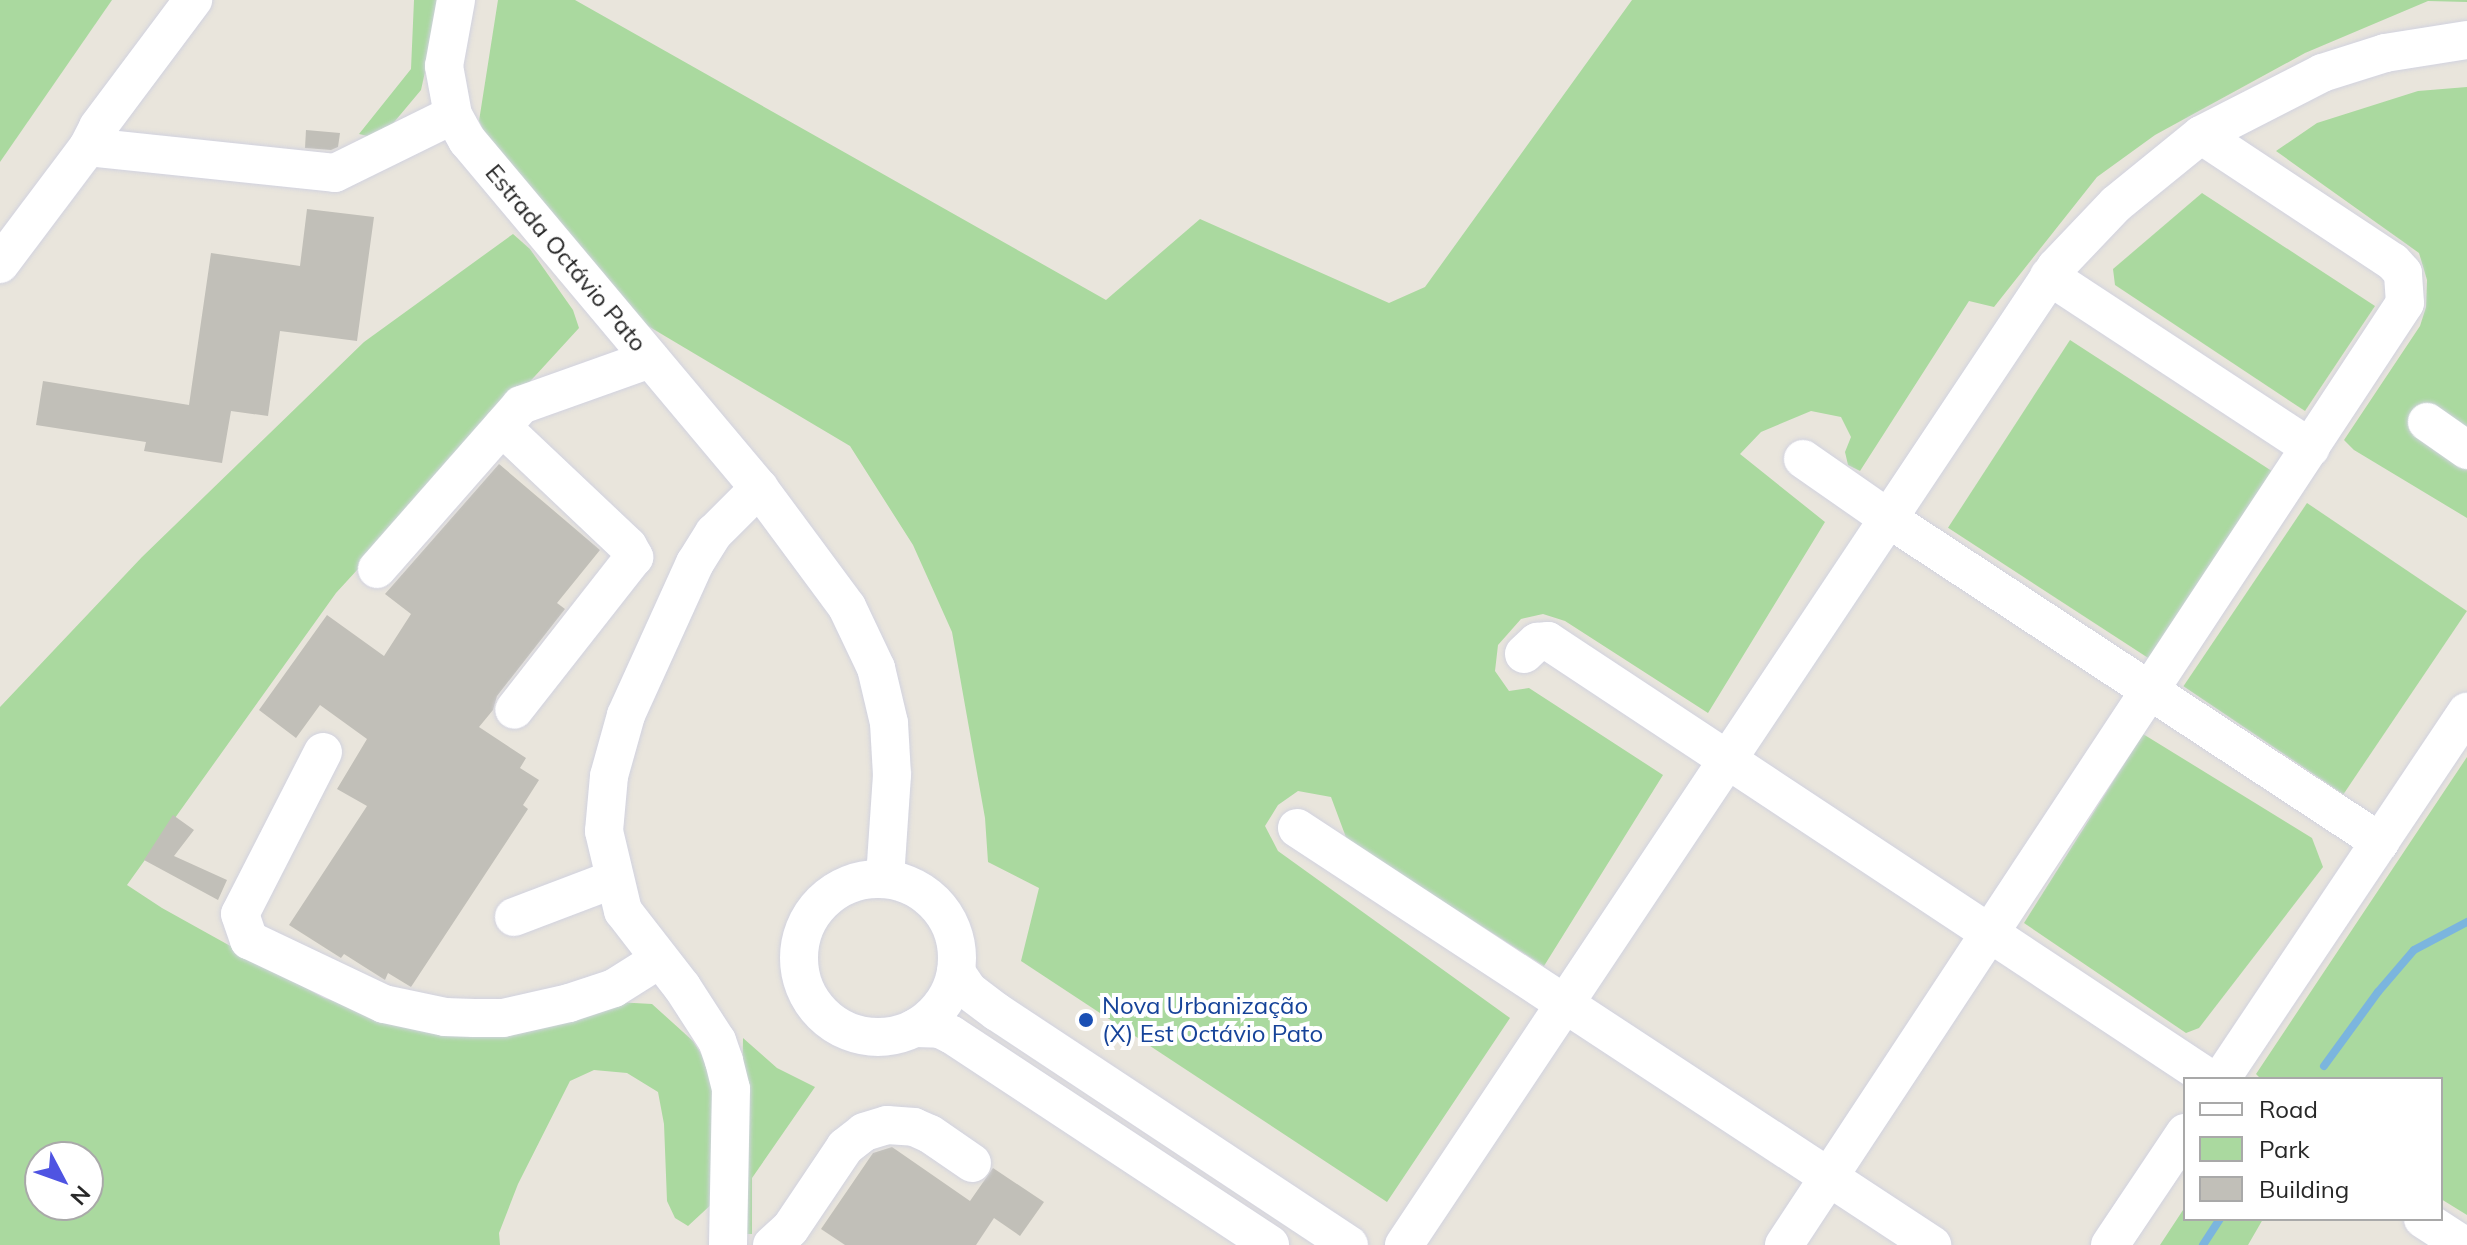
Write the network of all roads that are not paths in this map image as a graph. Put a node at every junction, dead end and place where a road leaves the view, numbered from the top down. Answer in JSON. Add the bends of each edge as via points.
{"nodes":[{"id":1,"x":193,"y":0,"type":"edge"},
{"id":2,"x":456,"y":0,"type":"edge"},
{"id":3,"x":2467,"y":40,"type":"edge"},
{"id":4,"x":453,"y":115,"type":"junction"},
{"id":5,"x":2201,"y":135,"type":"junction"},
{"id":6,"x":88,"y":147,"type":"junction"},
{"id":7,"x":0,"y":264,"type":"edge"},
{"id":8,"x":2049,"y":276,"type":"junction"},
{"id":9,"x":650,"y":359,"type":"junction"},
{"id":10,"x":2427,"y":422,"type":"dead end"},
{"id":11,"x":502,"y":427,"type":"junction"},
{"id":12,"x":2311,"y":448,"type":"junction"},
{"id":13,"x":2467,"y":450,"type":"edge"},
{"id":14,"x":1803,"y":459,"type":"dead end"},
{"id":15,"x":759,"y":488,"type":"junction"},
{"id":16,"x":1889,"y":519,"type":"junction"},
{"id":17,"x":377,"y":569,"type":"dead end"},
{"id":18,"x":1524,"y":654,"type":"dead end"},
{"id":19,"x":2150,"y":690,"type":"junction"},
{"id":20,"x":514,"y":710,"type":"dead end"},
{"id":21,"x":2467,"y":712,"type":"edge"},
{"id":22,"x":323,"y":752,"type":"dead end"},
{"id":23,"x":1726,"y":757,"type":"junction"},
{"id":24,"x":1297,"y":828,"type":"dead end"},
{"id":25,"x":2380,"y":842,"type":"junction"},
{"id":26,"x":614,"y":879,"type":"junction"},
{"id":27,"x":885,"y":879,"type":"junction"},
{"id":28,"x":514,"y":917,"type":"dead end"},
{"id":29,"x":1989,"y":932,"type":"junction"},
{"id":30,"x":660,"y":959,"type":"junction"},
{"id":31,"x":956,"y":972,"type":"junction"},
{"id":32,"x":1564,"y":1001,"type":"junction"},
{"id":33,"x":915,"y":1028,"type":"junction"},
{"id":34,"x":2207,"y":1077,"type":"edge"},
{"id":35,"x":2222,"y":1077,"type":"edge"},
{"id":36,"x":2183,"y":1136,"type":"edge"},
{"id":37,"x":972,"y":1163,"type":"dead end"},
{"id":38,"x":1829,"y":1176,"type":"junction"},
{"id":39,"x":2426,"y":1221,"type":"edge"},
{"id":40,"x":728,"y":1245,"type":"edge"},
{"id":41,"x":772,"y":1245,"type":"edge"},
{"id":42,"x":1270,"y":1245,"type":"edge"},
{"id":43,"x":1349,"y":1245,"type":"edge"},
{"id":44,"x":1404,"y":1245,"type":"edge"},
{"id":45,"x":1784,"y":1245,"type":"edge"},
{"id":46,"x":1932,"y":1245,"type":"edge"},
{"id":47,"x":2110,"y":1245,"type":"edge"},
{"id":48,"x":2463,"y":1245,"type":"edge"}],
"edges":[{"from":1,"to":6,"type":"street"},
{"from":2,"to":4,"type":"street","name":"Estrada Octávio Pato","via":[[444,66]]},
{"from":3,"to":5,"type":"street","via":[[2385,53],[2322,73]]},
{"from":4,"to":6,"type":"street","via":[[335,173]]},
{"from":4,"to":9,"type":"street","name":"Estrada Octávio Pato","via":[[467,140]]},
{"from":5,"to":8,"type":"street","via":[[2116,204]]},
{"from":5,"to":12,"type":"street","via":[[2379,251],[2403,273],[2405,303],[2400,313]]},
{"from":6,"to":7,"type":"street"},
{"from":8,"to":12,"type":"street"},
{"from":8,"to":16,"type":"street"},
{"from":9,"to":11,"type":"street","via":[[521,405]]},
{"from":9,"to":15,"type":"street","name":"Estrada Octávio Pato"},
{"from":10,"to":13,"type":"street"},
{"from":11,"to":17,"type":"street"},
{"from":11,"to":20,"type":"street","via":[[634,557]]},
{"from":12,"to":19,"type":"street"},
{"from":14,"to":16,"type":"street"},
{"from":15,"to":26,"type":"street","via":[[714,533],[695,563],[626,715],[609,776],[604,831]]},
{"from":15,"to":27,"type":"street","name":"Estrada Octávio Pato","via":[[847,607],[876,668],[889,723],[892,775]]},
{"from":16,"to":19,"type":"street"},
{"from":16,"to":23,"type":"street"},
{"from":18,"to":23,"type":"street","via":[[1537,642],[1548,641]]},
{"from":19,"to":25,"type":"street"},
{"from":19,"to":29,"type":"street"},
{"from":21,"to":25,"type":"street"},
{"from":22,"to":30,"type":"street","via":[[240,914],[249,940],[384,1004],[445,1017],[503,1018],[569,1003],[614,988]]},
{"from":23,"to":29,"type":"street"},
{"from":23,"to":32,"type":"street"},
{"from":24,"to":32,"type":"street"},
{"from":25,"to":35,"type":"street"},
{"from":26,"to":28,"type":"street"},
{"from":26,"to":30,"type":"street","via":[[623,911]]},
{"from":27,"to":31,"type":"street","via":[[920,891],[941,910],[954,935]]},
{"from":27,"to":33,"type":"street","via":[[850,883],[821,903],[803,933],[799,968],[811,1001],[835,1025],[875,1037]]},
{"from":29,"to":34,"type":"street"},
{"from":29,"to":38,"type":"street"},
{"from":30,"to":40,"type":"street","via":[[717,1041],[731,1089]]},
{"from":31,"to":33,"type":"street","via":[[941,1006]]},
{"from":31,"to":43,"type":"street","via":[[969,991],[997,1012]]},
{"from":32,"to":38,"type":"street"},
{"from":32,"to":44,"type":"street"},
{"from":33,"to":42,"type":"street","via":[[952,1035]]},
{"from":36,"to":47,"type":"street"},
{"from":37,"to":41,"type":"street","via":[[914,1127],[887,1125],[864,1132],[845,1147],[790,1229]]},
{"from":38,"to":45,"type":"street"},
{"from":38,"to":46,"type":"street"},
{"from":39,"to":48,"type":"street"}]}
